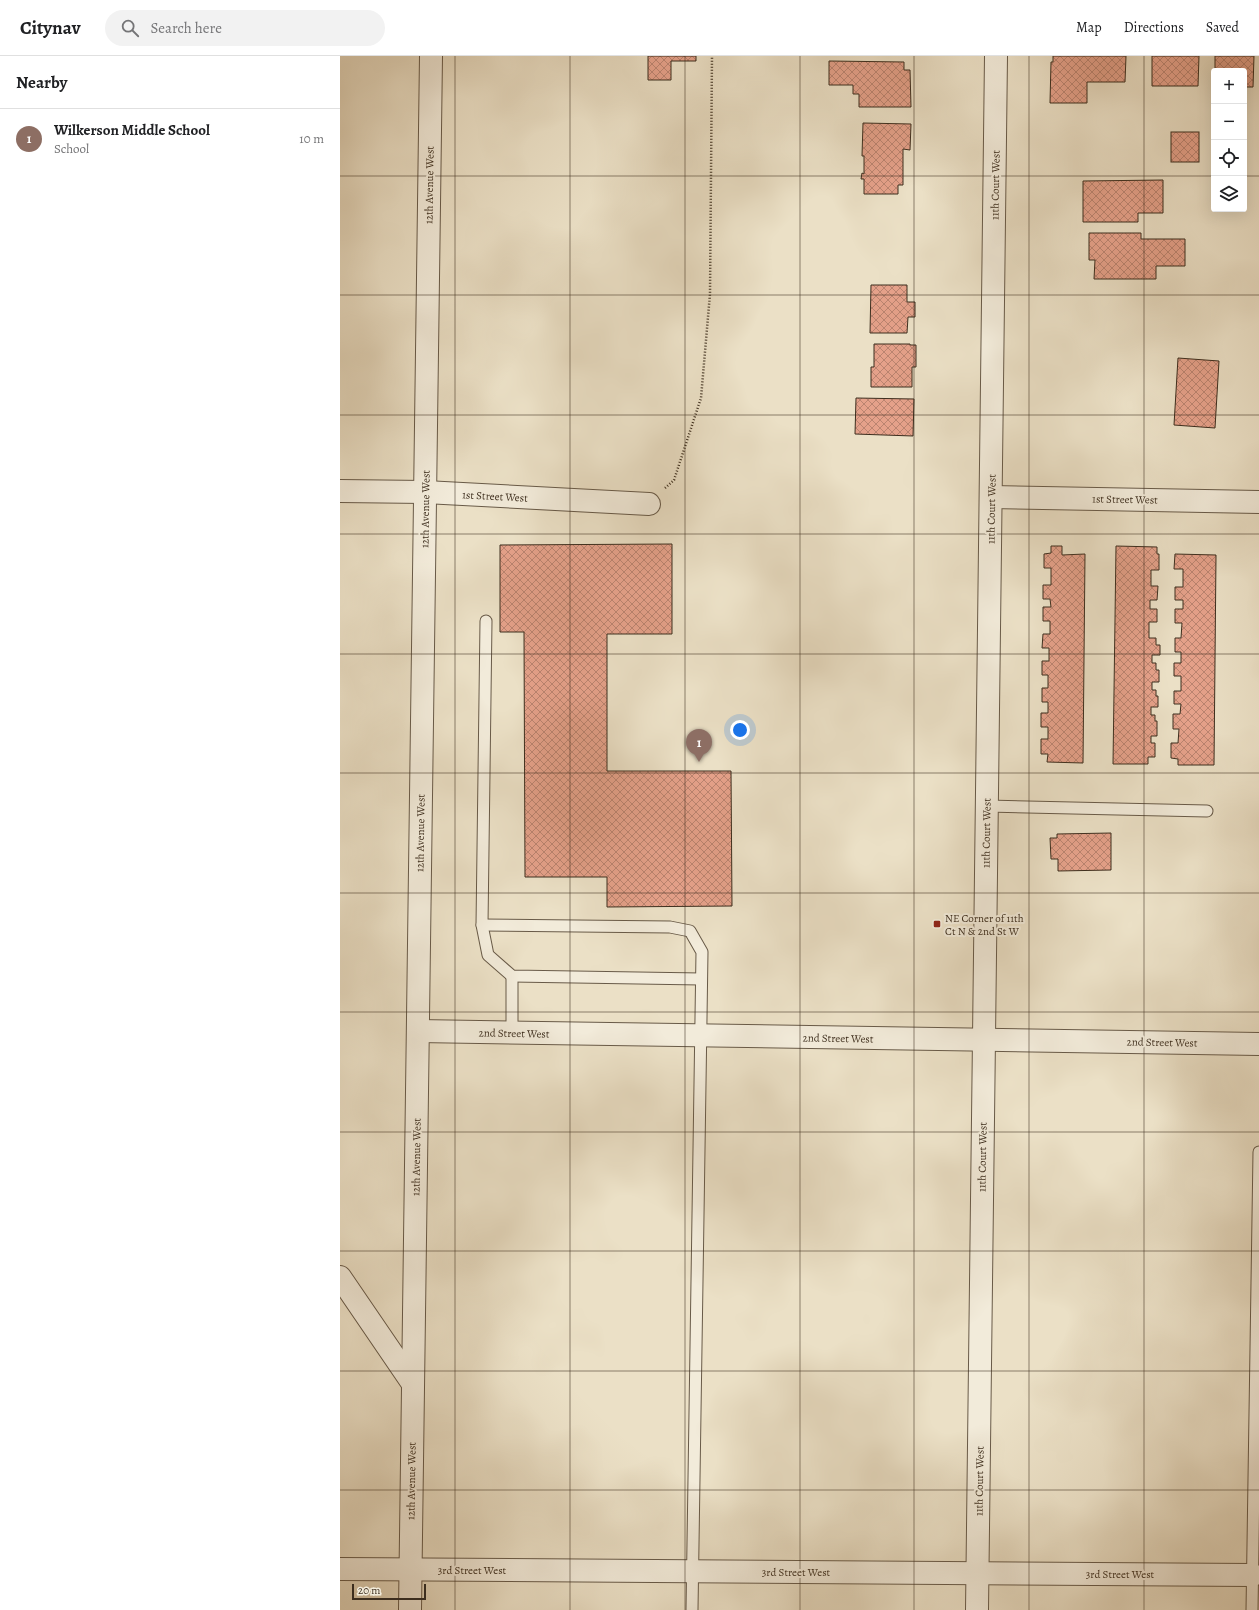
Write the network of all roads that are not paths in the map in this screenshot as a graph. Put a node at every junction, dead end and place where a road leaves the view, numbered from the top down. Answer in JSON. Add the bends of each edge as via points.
{"nodes":[{"id":1,"x":431,"y":56,"type":"edge"},
{"id":2,"x":996,"y":56,"type":"edge"},
{"id":3,"x":340,"y":491,"type":"edge"},
{"id":4,"x":425,"y":492,"type":"junction"},
{"id":5,"x":991,"y":497,"type":"junction"},
{"id":6,"x":1259,"y":502,"type":"edge"},
{"id":7,"x":649,"y":504,"type":"road end"},
{"id":8,"x":486,"y":621,"type":"dead end"},
{"id":9,"x":987,"y":806,"type":"junction"},
{"id":10,"x":1208,"y":811,"type":"dead end"},
{"id":11,"x":482,"y":925,"type":"junction"},
{"id":12,"x":512,"y":976,"type":"junction"},
{"id":13,"x":701,"y":979,"type":"junction"},
{"id":14,"x":418,"y":1031,"type":"junction"},
{"id":15,"x":512,"y":1033,"type":"junction"},
{"id":16,"x":700,"y":1036,"type":"junction"},
{"id":17,"x":984,"y":1040,"type":"junction"},
{"id":18,"x":1259,"y":1044,"type":"edge"},
{"id":19,"x":1259,"y":1152,"type":"edge"},
{"id":20,"x":340,"y":1277,"type":"edge"},
{"id":21,"x":413,"y":1384,"type":"junction"},
{"id":22,"x":340,"y":1569,"type":"edge"},
{"id":23,"x":410,"y":1569,"type":"junction"},
{"id":24,"x":692,"y":1571,"type":"junction"},
{"id":25,"x":977,"y":1573,"type":"junction"},
{"id":26,"x":1253,"y":1575,"type":"junction"},
{"id":27,"x":410,"y":1610,"type":"edge"},
{"id":28,"x":692,"y":1610,"type":"edge"},
{"id":29,"x":977,"y":1610,"type":"edge"},
{"id":30,"x":1252,"y":1610,"type":"edge"}],
"edges":[{"from":1,"to":4,"type":"street","name":"12th Avenue West"},
{"from":2,"to":5,"type":"street","name":"11th Court West"},
{"from":3,"to":4,"type":"street","name":"1st Street West"},
{"from":4,"to":7,"type":"street","name":"1st Street West"},
{"from":4,"to":14,"type":"street","name":"12th Avenue West"},
{"from":5,"to":6,"type":"street","name":"1st Street West"},
{"from":5,"to":9,"type":"street","name":"11th Court West"},
{"from":8,"to":11,"type":"lane"},
{"from":9,"to":10,"type":"lane"},
{"from":9,"to":17,"type":"street","name":"11th Court West"},
{"from":11,"to":12,"type":"lane","via":[[488,955]]},
{"from":11,"to":13,"type":"lane","via":[[670,927],[690,932],[702,952]]},
{"from":12,"to":13,"type":"lane"},
{"from":12,"to":15,"type":"lane"},
{"from":13,"to":16,"type":"lane"},
{"from":14,"to":15,"type":"street","name":"2nd Street West"},
{"from":14,"to":21,"type":"street","name":"12th Avenue West"},
{"from":15,"to":16,"type":"street","name":"2nd Street West"},
{"from":16,"to":17,"type":"street","name":"2nd Street West"},
{"from":16,"to":24,"type":"lane"},
{"from":17,"to":18,"type":"street","name":"2nd Street West"},
{"from":17,"to":25,"type":"street","name":"11th Court West"},
{"from":19,"to":26,"type":"lane"},
{"from":20,"to":21,"type":"street"},
{"from":21,"to":23,"type":"street","name":"12th Avenue West"},
{"from":22,"to":23,"type":"street","name":"3rd Street West"},
{"from":23,"to":24,"type":"street","name":"3rd Street West"},
{"from":23,"to":27,"type":"street","name":"12th Avenue West"},
{"from":24,"to":25,"type":"street","name":"3rd Street West"},
{"from":24,"to":28,"type":"lane"},
{"from":25,"to":26,"type":"street","name":"3rd Street West"},
{"from":25,"to":29,"type":"street","name":"11th Court West"},
{"from":26,"to":30,"type":"lane"}]}
